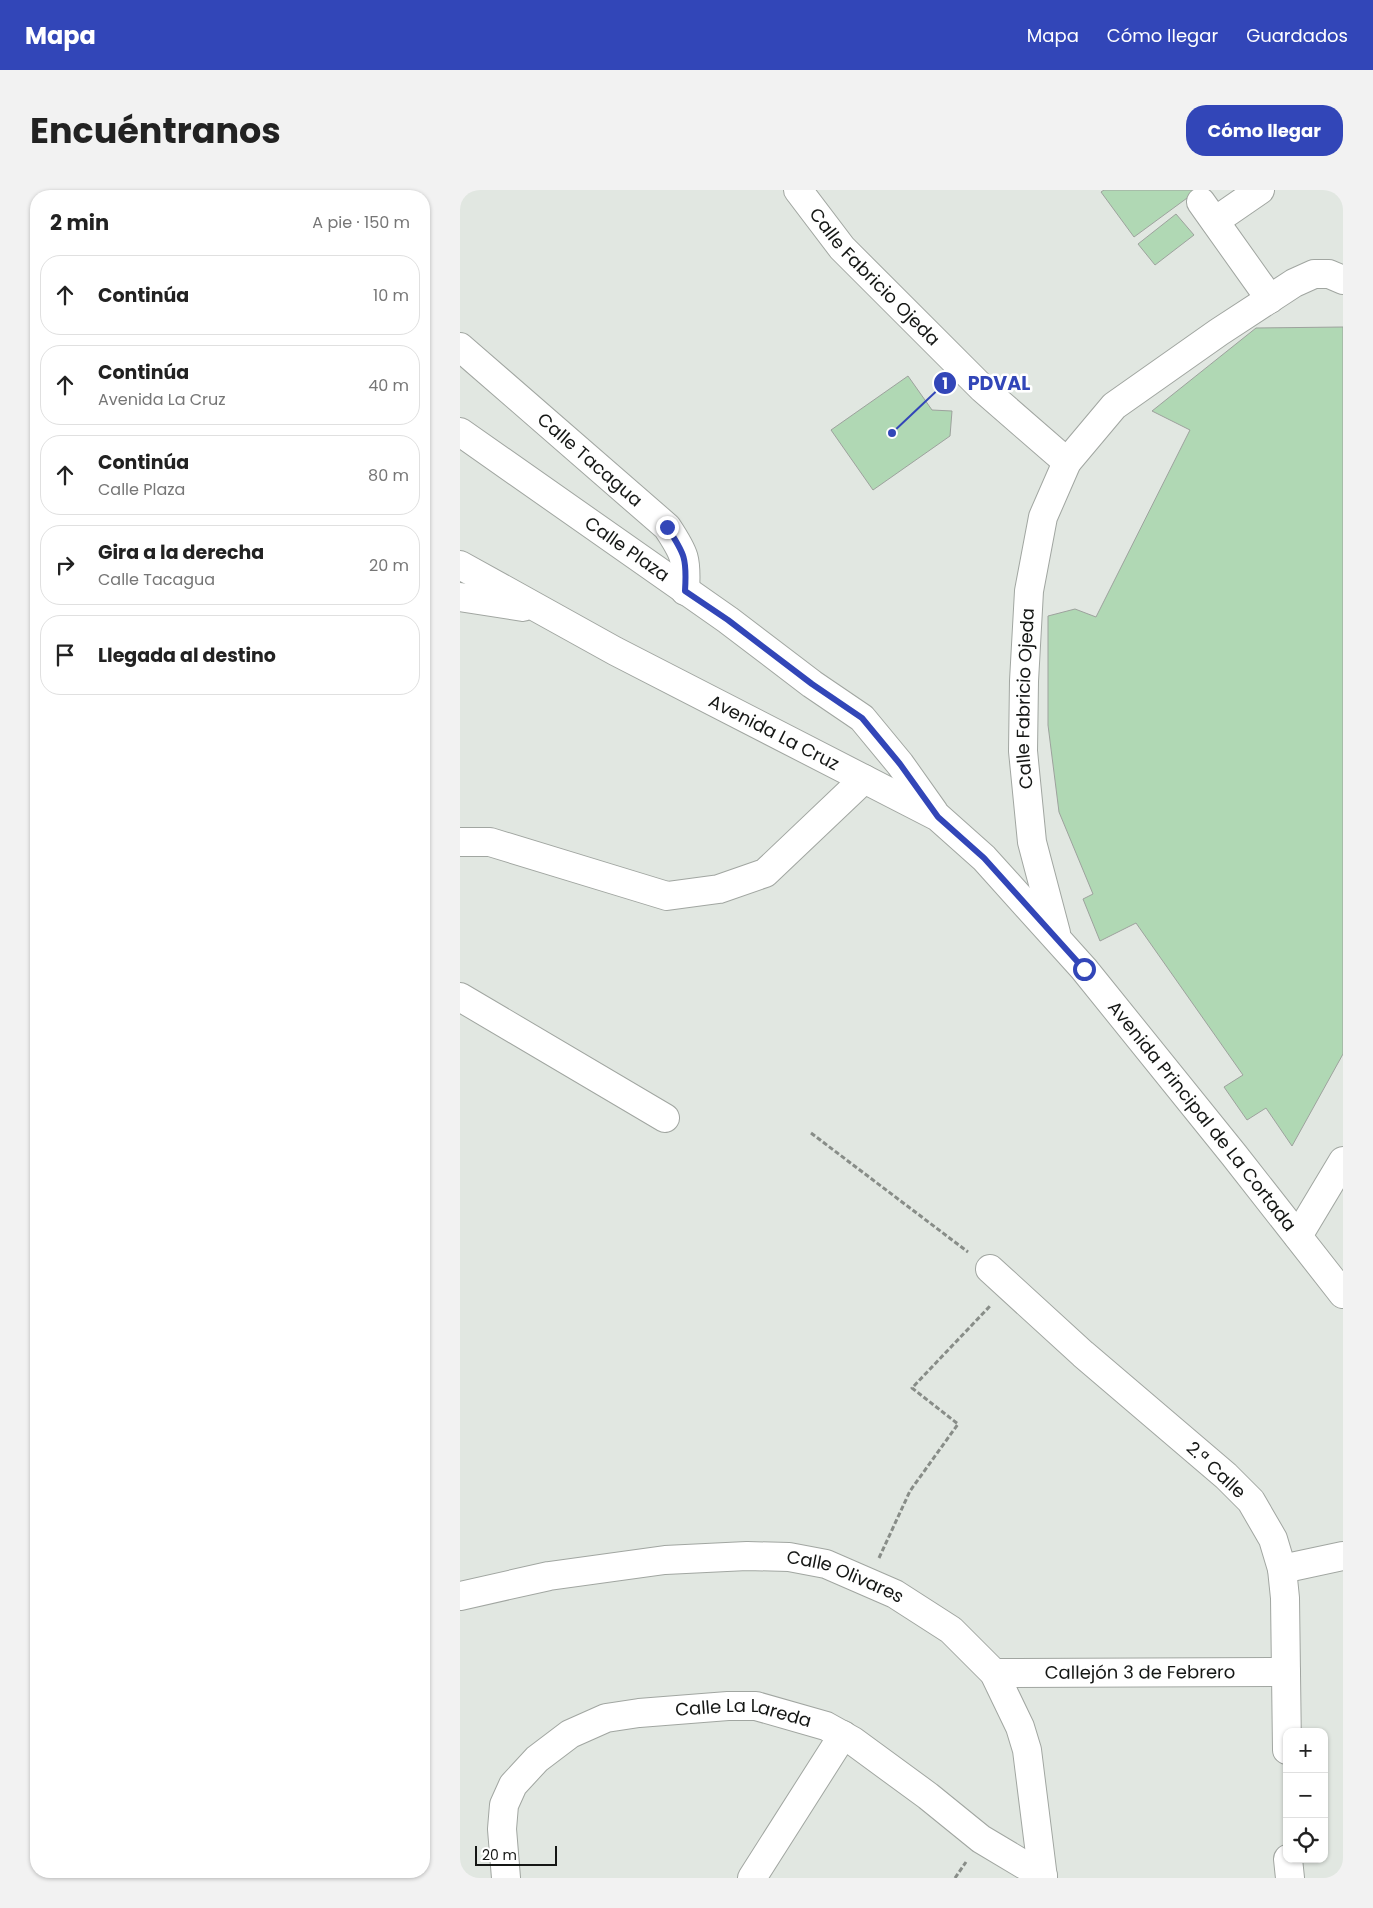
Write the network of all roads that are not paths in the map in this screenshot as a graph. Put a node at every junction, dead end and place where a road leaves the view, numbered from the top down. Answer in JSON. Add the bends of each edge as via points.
{"nodes":[{"id":1,"x":798,"y":190,"type":"edge"},
{"id":2,"x":1260,"y":190,"type":"edge"},
{"id":3,"x":1343,"y":280,"type":"edge"},
{"id":4,"x":1270,"y":298,"type":"junction"},
{"id":5,"x":460,"y":347,"type":"edge"},
{"id":6,"x":460,"y":432,"type":"edge"},
{"id":7,"x":1067,"y":462,"type":"junction"},
{"id":8,"x":460,"y":566,"type":"edge"},
{"id":9,"x":685,"y":591,"type":"junction"},
{"id":10,"x":460,"y":597,"type":"edge"},
{"id":11,"x":541,"y":610,"type":"junction"},
{"id":12,"x":864,"y":779,"type":"junction"},
{"id":13,"x":938,"y":817,"type":"junction"},
{"id":14,"x":460,"y":842,"type":"edge"},
{"id":15,"x":1058,"y":940,"type":"junction"},
{"id":16,"x":460,"y":997,"type":"edge"},
{"id":17,"x":665,"y":1118,"type":"dead end"},
{"id":18,"x":1343,"y":1161,"type":"edge"},
{"id":19,"x":1298,"y":1236,"type":"junction"},
{"id":20,"x":999,"y":1278,"type":"road end"},
{"id":21,"x":1343,"y":1294,"type":"edge"},
{"id":22,"x":1343,"y":1556,"type":"edge"},
{"id":23,"x":1282,"y":1569,"type":"junction"},
{"id":24,"x":460,"y":1596,"type":"edge"},
{"id":25,"x":1286,"y":1672,"type":"junction"},
{"id":26,"x":994,"y":1673,"type":"junction"},
{"id":27,"x":1287,"y":1728,"type":"edge"},
{"id":28,"x":843,"y":1735,"type":"junction"},
{"id":29,"x":1288,"y":1863,"type":"edge"},
{"id":30,"x":1043,"y":1877,"type":"edge"},
{"id":31,"x":506,"y":1878,"type":"edge"},
{"id":32,"x":752,"y":1878,"type":"edge"},
{"id":33,"x":1290,"y":1878,"type":"edge"}],
"edges":[{"from":1,"to":7,"type":"street","name":"Calle Fabricio Ojeda","via":[[842,248],[983,389]]},
{"from":2,"to":4,"type":"street","via":[[1208,212]]},
{"from":3,"to":4,"type":"street","name":"Calle Fabricio Ojeda","via":[[1329,274],[1314,274]]},
{"from":4,"to":7,"type":"street","name":"Calle Fabricio Ojeda","via":[[1114,406]]},
{"from":5,"to":9,"type":"street","name":"Calle Tacagua","via":[[667,527],[687,564]]},
{"from":6,"to":9,"type":"street","name":"Calle Plaza"},
{"from":7,"to":15,"type":"street","name":"Calle Fabricio Ojeda","via":[[1043,517],[1029,591],[1024,681],[1024,751],[1032,842]]},
{"from":8,"to":11,"type":"street","name":"Avenida La Cruz"},
{"from":9,"to":13,"type":"street","name":"Calle Plaza","via":[[862,718]]},
{"from":10,"to":11,"type":"street"},
{"from":11,"to":12,"type":"street","name":"Avenida La Cruz"},
{"from":12,"to":13,"type":"street","name":"Avenida La Cruz"},
{"from":12,"to":14,"type":"street","via":[[765,873],[719,889],[667,896],[490,842]]},
{"from":13,"to":15,"type":"street","name":"Avenida La Cruz","via":[[984,858]]},
{"from":15,"to":19,"type":"street","name":"Avenida Principal de La Cortada","via":[[1191,1100]]},
{"from":16,"to":17,"type":"street"},
{"from":18,"to":19,"type":"street"},
{"from":19,"to":21,"type":"street","name":"Avenida Principal de La Cortada"},
{"from":20,"to":23,"type":"street","name":"2.ª Calle","via":[[1226,1476],[1251,1502],[1273,1539]]},
{"from":22,"to":23,"type":"street"},
{"from":23,"to":25,"type":"street","name":"2.ª Calle"},
{"from":24,"to":26,"type":"street","name":"Calle Olivares","via":[[549,1576],[665,1560],[789,1557],[826,1564],[895,1594],[951,1630]]},
{"from":25,"to":26,"type":"street","name":"Callejón 3 de Febrero"},
{"from":25,"to":27,"type":"street","name":"2.ª Calle"},
{"from":26,"to":30,"type":"street","name":"Calle Olivares","via":[[1020,1727],[1027,1750]]},
{"from":28,"to":30,"type":"street","name":"Calle La Lareda","via":[[981,1839]]},
{"from":28,"to":31,"type":"street","name":"Calle La Lareda","via":[[826,1726],[756,1706],[649,1712],[606,1718],[570,1734],[537,1759],[513,1785],[504,1805],[502,1829]]},
{"from":28,"to":32,"type":"street"},
{"from":29,"to":33,"type":"street"}]}
